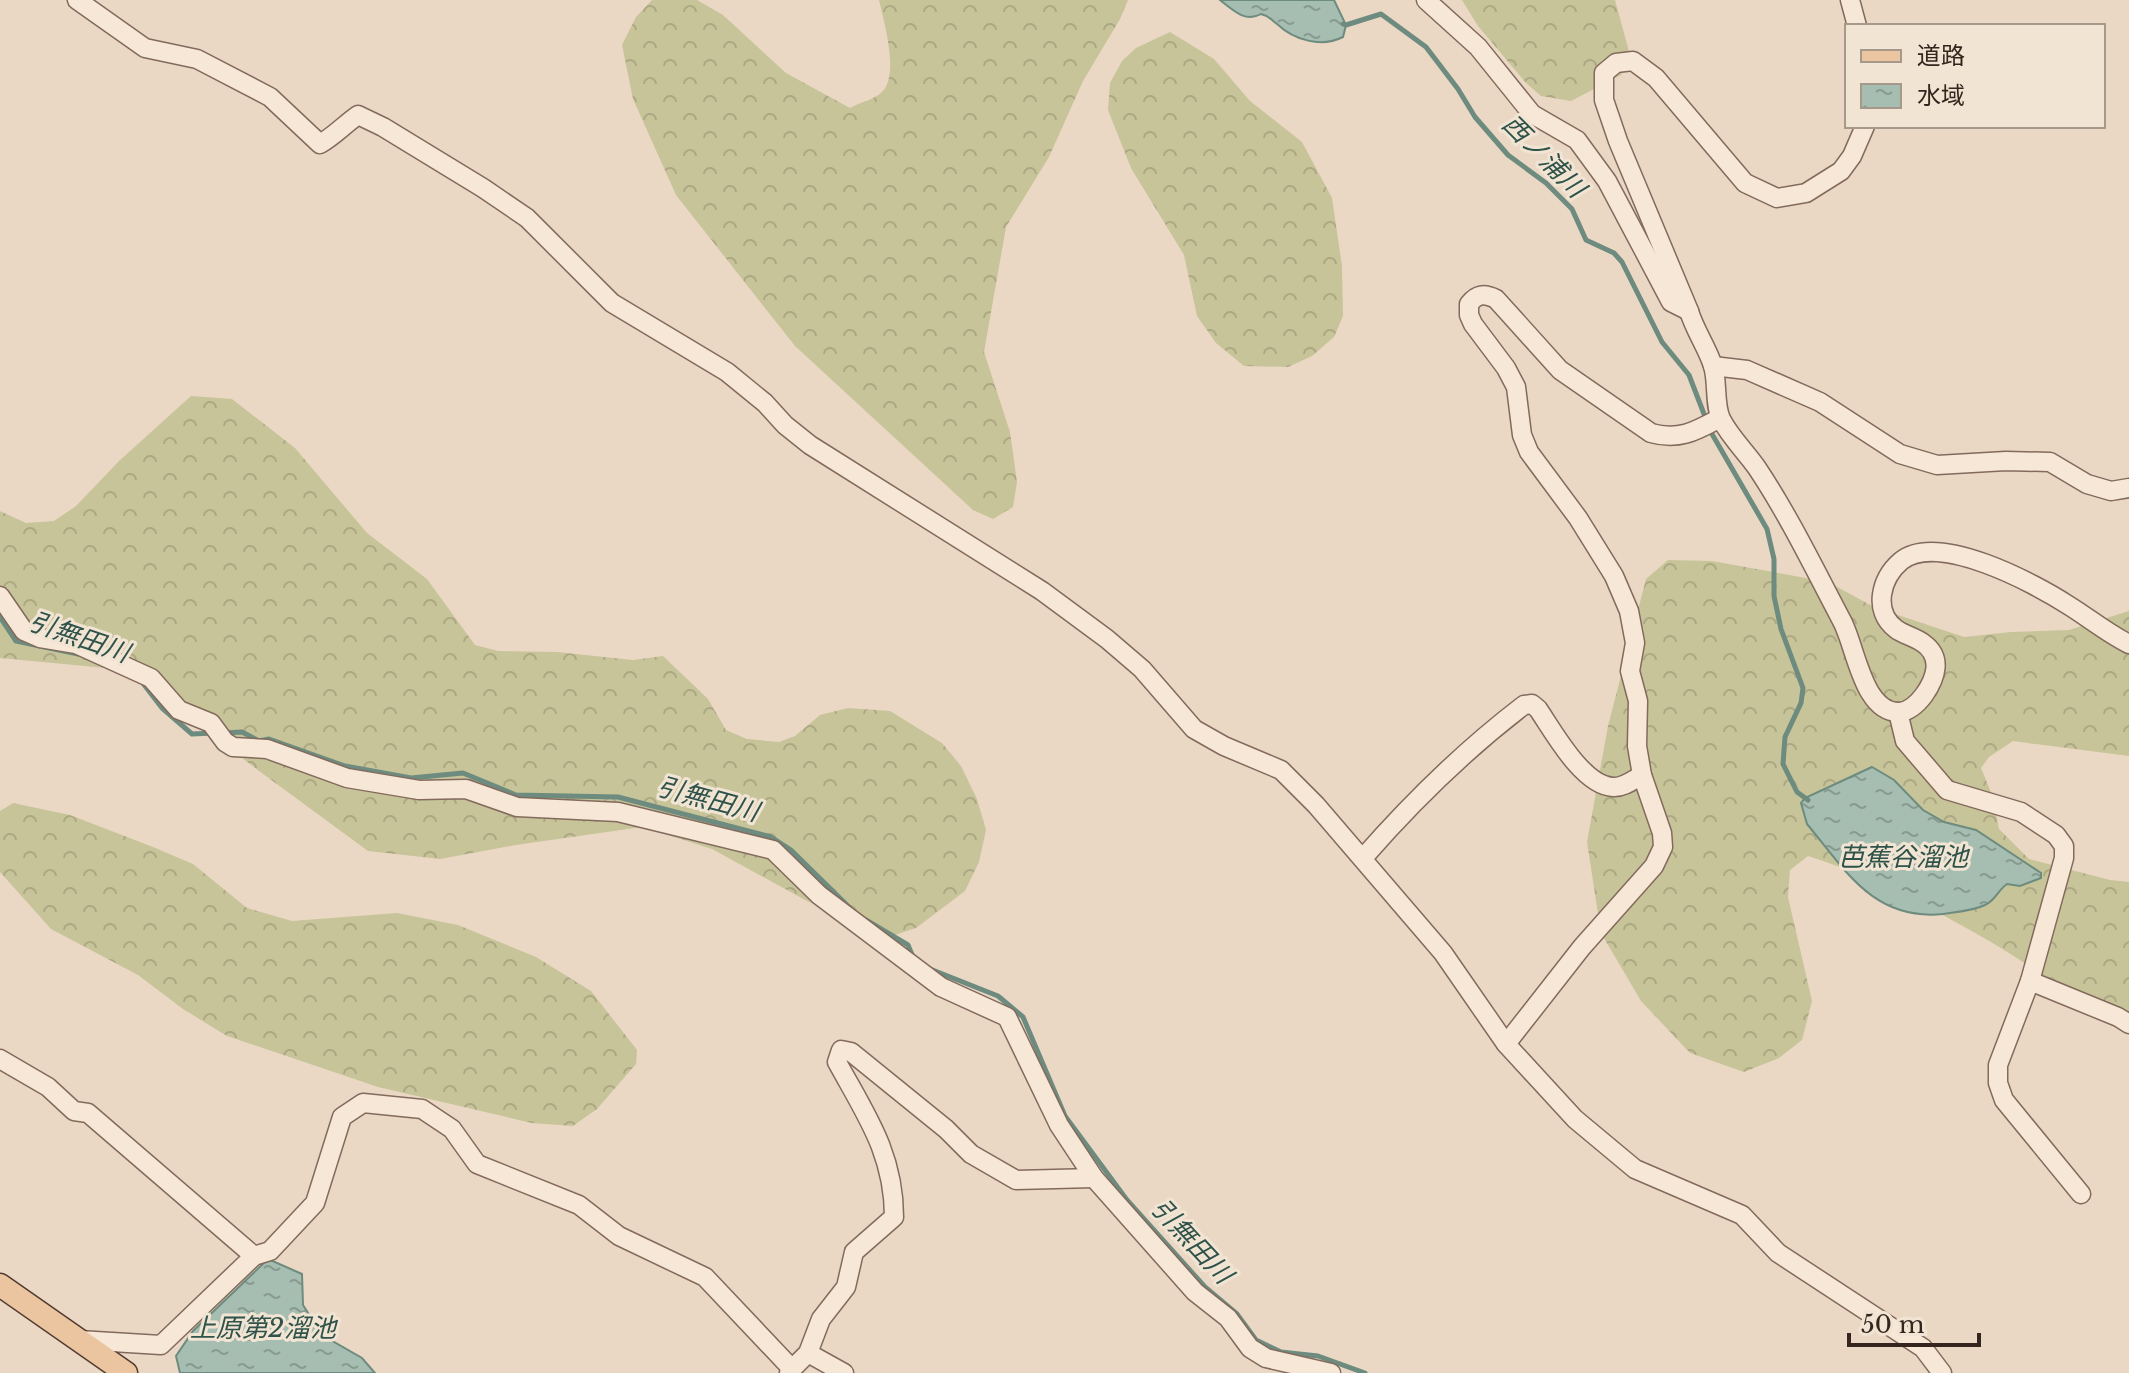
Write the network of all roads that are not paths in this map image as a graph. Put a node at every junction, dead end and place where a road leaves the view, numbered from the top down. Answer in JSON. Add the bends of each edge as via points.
{"nodes":[{"id":1,"x":77,"y":0,"type":"edge"},
{"id":2,"x":1426,"y":0,"type":"edge"},
{"id":3,"x":1850,"y":0,"type":"edge"},
{"id":4,"x":1856,"y":24,"type":"edge"},
{"id":5,"x":1864,"y":128,"type":"edge"},
{"id":6,"x":1689,"y":311,"type":"junction"},
{"id":7,"x":1713,"y":366,"type":"junction"},
{"id":8,"x":1720,"y":418,"type":"junction"},
{"id":9,"x":2129,"y":488,"type":"edge"},
{"id":10,"x":0,"y":596,"type":"edge"},
{"id":11,"x":2129,"y":644,"type":"edge"},
{"id":12,"x":1898,"y":712,"type":"junction"},
{"id":13,"x":1642,"y":775,"type":"junction"},
{"id":14,"x":1363,"y":858,"type":"junction"},
{"id":15,"x":2030,"y":981,"type":"junction"},
{"id":16,"x":2129,"y":1024,"type":"edge"},
{"id":17,"x":1506,"y":1044,"type":"junction"},
{"id":18,"x":0,"y":1059,"type":"edge"},
{"id":19,"x":1094,"y":1178,"type":"junction"},
{"id":20,"x":2081,"y":1194,"type":"dead end"},
{"id":21,"x":254,"y":1256,"type":"junction"},
{"id":22,"x":3,"y":1292,"type":"edge"},
{"id":23,"x":79,"y":1340,"type":"junction"},
{"id":24,"x":808,"y":1353,"type":"junction"},
{"id":25,"x":791,"y":1371,"type":"edge"},
{"id":26,"x":126,"y":1373,"type":"edge"},
{"id":27,"x":844,"y":1373,"type":"edge"},
{"id":28,"x":1331,"y":1373,"type":"edge"},
{"id":29,"x":1942,"y":1373,"type":"edge"}],
"edges":[{"from":1,"to":14,"type":"street","via":[[145,48],[197,59],[270,97],[320,144],[358,115],[483,188],[527,218],[612,303],[727,372],[810,445],[1042,591],[1107,639],[1142,669],[1194,729],[1281,770]]},
{"from":2,"to":6,"type":"street","via":[[1478,47],[1532,114],[1577,140],[1607,181],[1671,302]]},
{"from":3,"to":4,"type":"street"},
{"from":5,"to":6,"type":"street","via":[[1841,171],[1806,193],[1777,198],[1745,183],[1656,78],[1633,61],[1616,63],[1604,73],[1604,100],[1618,141]]},
{"from":6,"to":7,"type":"street"},
{"from":7,"to":8,"type":"street"},
{"from":7,"to":9,"type":"street","via":[[1747,370],[1820,402],[1900,454],[1937,465],[2050,462],[2087,484],[2111,491]]},
{"from":8,"to":12,"type":"street","via":[[1758,469],[1812,563],[1852,639],[1864,686],[1885,708]]},
{"from":8,"to":13,"type":"street","via":[[1678,437],[1651,433],[1560,370],[1496,299],[1479,295],[1469,304],[1473,324],[1516,387],[1529,452],[1586,530],[1629,611]]},
{"from":10,"to":19,"type":"street","via":[[24,631],[76,644],[151,678],[179,710],[211,723],[233,747],[267,749],[347,778],[419,790],[466,789],[517,807],[618,812],[773,850],[819,895],[941,987],[1007,1017],[1059,1125]]},
{"from":11,"to":12,"type":"street","via":[[2002,570],[1949,552],[1921,552],[1891,571],[1881,599],[1896,629],[1924,643],[1937,661],[1920,701]]},
{"from":12,"to":15,"type":"street","via":[[1905,741],[1947,790],[2021,812],[2064,846]]},
{"from":13,"to":14,"type":"street","via":[[1611,787],[1594,780],[1568,754],[1538,709],[1524,705],[1481,738]]},
{"from":13,"to":17,"type":"street","via":[[1662,833],[1660,857]]},
{"from":14,"to":17,"type":"street","via":[[1443,953]]},
{"from":15,"to":16,"type":"street"},
{"from":15,"to":20,"type":"street","via":[[1998,1065],[1998,1083],[2004,1100]]},
{"from":17,"to":29,"type":"street","via":[[1575,1119],[1635,1169],[1742,1215],[1778,1253],[1923,1348]]},
{"from":18,"to":21,"type":"street","via":[[48,1087],[74,1111],[88,1113]]},
{"from":19,"to":24,"type":"street","via":[[1016,1180],[971,1154],[851,1052],[841,1050],[837,1062],[885,1151],[894,1217],[854,1252],[846,1287],[821,1319]]},
{"from":19,"to":28,"type":"street","via":[[1195,1292],[1228,1318],[1250,1348],[1266,1358]]},
{"from":21,"to":23,"type":"street","via":[[161,1345]]},
{"from":21,"to":25,"type":"street","via":[[270,1251],[315,1203],[342,1117],[363,1103],[422,1109],[452,1129],[477,1164],[579,1205],[619,1236],[705,1277]]},
{"from":22,"to":23,"type":"main road"},
{"from":23,"to":26,"type":"main road"},
{"from":24,"to":25,"type":"street"},
{"from":24,"to":27,"type":"street"}]}
